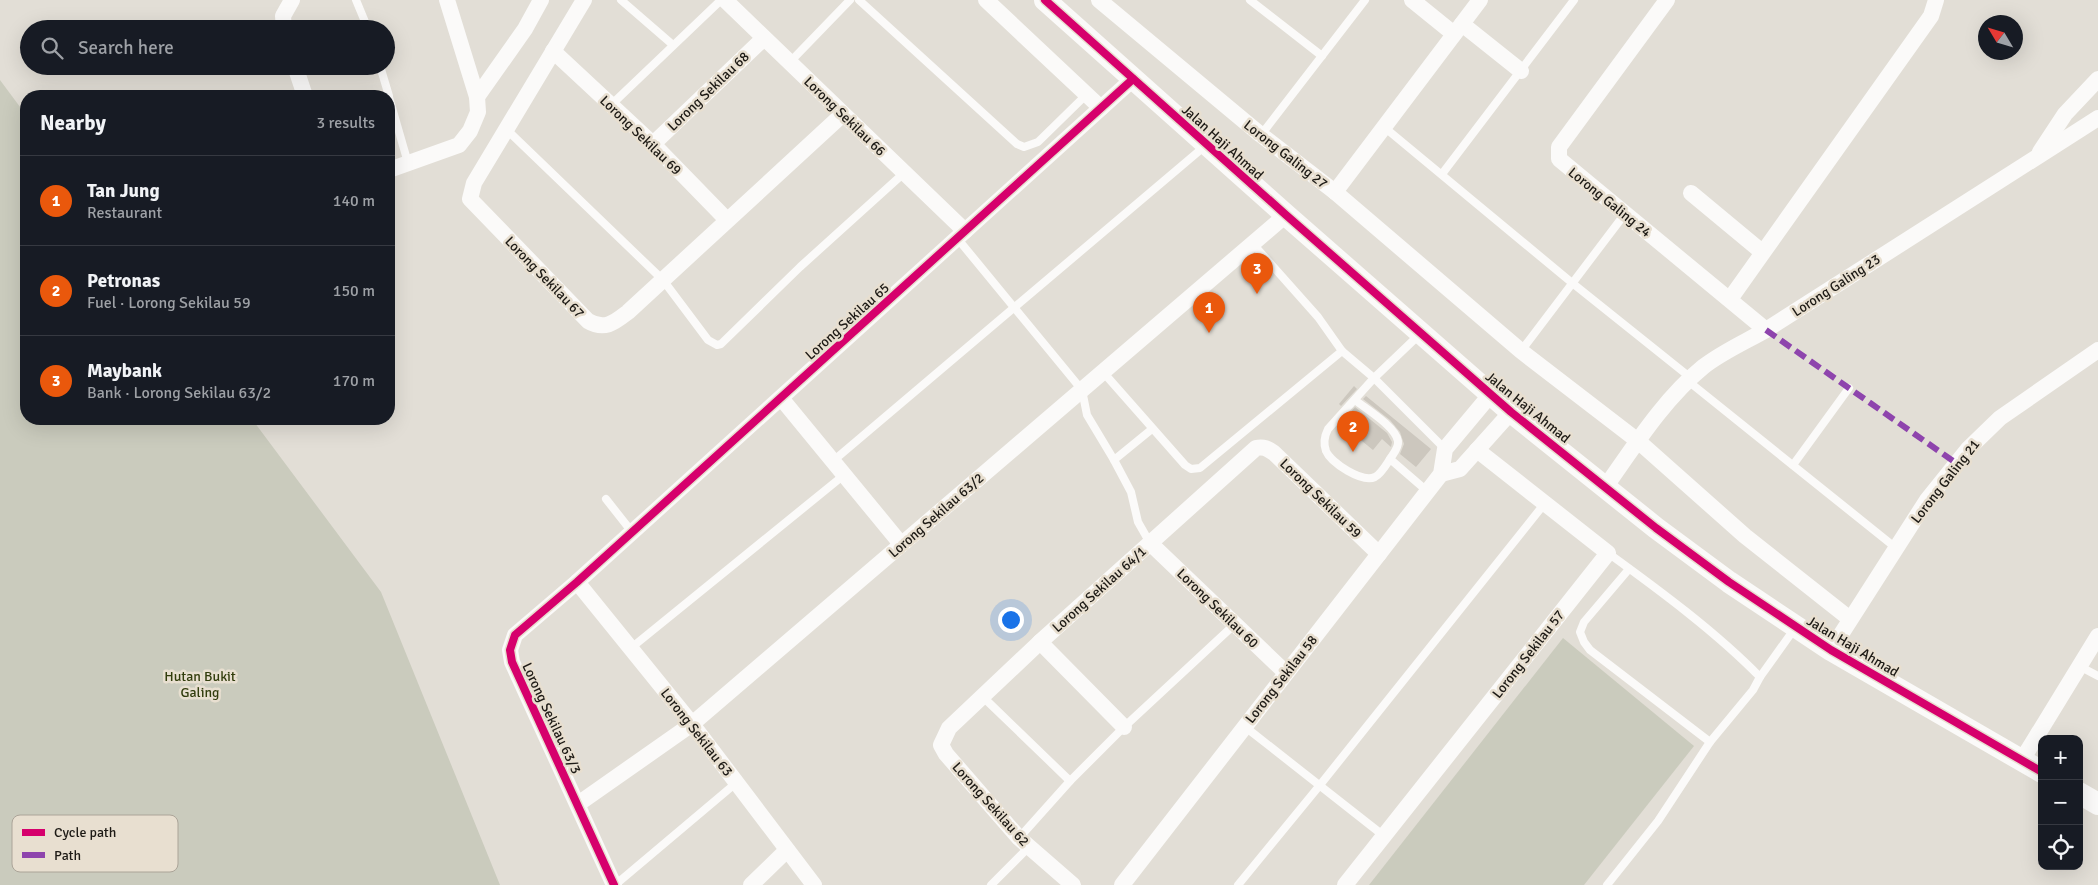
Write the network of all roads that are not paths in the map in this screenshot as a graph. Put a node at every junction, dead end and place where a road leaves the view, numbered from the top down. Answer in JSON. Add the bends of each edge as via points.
{"nodes":[{"id":1,"x":292,"y":0,"type":"edge"},
{"id":2,"x":356,"y":0,"type":"edge"},
{"id":3,"x":448,"y":0,"type":"edge"},
{"id":4,"x":542,"y":0,"type":"edge"},
{"id":5,"x":584,"y":0,"type":"edge"},
{"id":6,"x":621,"y":0,"type":"edge"},
{"id":7,"x":721,"y":0,"type":"edge"},
{"id":8,"x":725,"y":0,"type":"edge"},
{"id":9,"x":850,"y":0,"type":"edge"},
{"id":10,"x":859,"y":0,"type":"edge"},
{"id":11,"x":986,"y":0,"type":"edge"},
{"id":12,"x":1045,"y":0,"type":"edge"},
{"id":13,"x":1099,"y":0,"type":"edge"},
{"id":14,"x":1250,"y":0,"type":"edge"},
{"id":15,"x":1365,"y":0,"type":"edge"},
{"id":16,"x":1412,"y":0,"type":"edge"},
{"id":17,"x":1480,"y":0,"type":"edge"},
{"id":18,"x":1574,"y":0,"type":"edge"},
{"id":19,"x":1668,"y":0,"type":"edge"},
{"id":20,"x":1936,"y":0,"type":"edge"},
{"id":21,"x":283,"y":20,"type":"edge"},
{"id":22,"x":364,"y":20,"type":"edge"},
{"id":23,"x":1458,"y":29,"type":"junction"},
{"id":24,"x":764,"y":38,"type":"junction"},
{"id":25,"x":673,"y":45,"type":"junction"},
{"id":26,"x":553,"y":51,"type":"junction"},
{"id":27,"x":1322,"y":56,"type":"junction"},
{"id":28,"x":790,"y":62,"type":"junction"},
{"id":29,"x":1521,"y":71,"type":"junction"},
{"id":30,"x":298,"y":75,"type":"edge"},
{"id":31,"x":383,"y":75,"type":"edge"},
{"id":32,"x":1132,"y":79,"type":"junction"},
{"id":33,"x":2098,"y":79,"type":"edge"},
{"id":34,"x":303,"y":90,"type":"edge"},
{"id":35,"x":387,"y":90,"type":"edge"},
{"id":36,"x":1086,"y":94,"type":"junction"},
{"id":37,"x":477,"y":97,"type":"junction"},
{"id":38,"x":611,"y":105,"type":"junction"},
{"id":39,"x":1101,"y":108,"type":"junction"},
{"id":40,"x":843,"y":114,"type":"junction"},
{"id":41,"x":395,"y":118,"type":"edge"},
{"id":42,"x":2098,"y":118,"type":"edge"},
{"id":43,"x":1384,"y":127,"type":"junction"},
{"id":44,"x":506,"y":129,"type":"junction"},
{"id":45,"x":1261,"y":135,"type":"junction"},
{"id":46,"x":653,"y":144,"type":"junction"},
{"id":47,"x":1207,"y":144,"type":"junction"},
{"id":48,"x":2038,"y":156,"type":"junction"},
{"id":49,"x":408,"y":163,"type":"junction"},
{"id":50,"x":395,"y":168,"type":"edge"},
{"id":51,"x":904,"y":173,"type":"junction"},
{"id":52,"x":1442,"y":174,"type":"junction"},
{"id":53,"x":1335,"y":192,"type":"junction"},
{"id":54,"x":1691,"y":193,"type":"dead end"},
{"id":55,"x":1286,"y":215,"type":"junction"},
{"id":56,"x":1624,"y":215,"type":"junction"},
{"id":57,"x":727,"y":220,"type":"junction"},
{"id":58,"x":961,"y":235,"type":"junction"},
{"id":59,"x":1253,"y":244,"type":"junction"},
{"id":60,"x":1762,"y":252,"type":"junction"},
{"id":61,"x":663,"y":280,"type":"junction"},
{"id":62,"x":1571,"y":282,"type":"junction"},
{"id":63,"x":1730,"y":299,"type":"junction"},
{"id":64,"x":1014,"y":307,"type":"junction"},
{"id":65,"x":1766,"y":330,"type":"junction"},
{"id":66,"x":1421,"y":333,"type":"junction"},
{"id":67,"x":2098,"y":350,"type":"edge"},
{"id":68,"x":1342,"y":351,"type":"junction"},
{"id":69,"x":1521,"y":351,"type":"junction"},
{"id":70,"x":1103,"y":372,"type":"junction"},
{"id":71,"x":1374,"y":378,"type":"junction"},
{"id":72,"x":1690,"y":379,"type":"junction"},
{"id":73,"x":1849,"y":388,"type":"dead end"},
{"id":74,"x":1082,"y":390,"type":"junction"},
{"id":75,"x":1491,"y":394,"type":"junction"},
{"id":76,"x":780,"y":398,"type":"junction"},
{"id":77,"x":1355,"y":400,"type":"junction"},
{"id":78,"x":1511,"y":412,"type":"junction"},
{"id":79,"x":1152,"y":429,"type":"junction"},
{"id":80,"x":1638,"y":441,"type":"junction"},
{"id":81,"x":1261,"y":446,"type":"joint"},
{"id":82,"x":1445,"y":449,"type":"junction"},
{"id":83,"x":1477,"y":450,"type":"junction"},
{"id":84,"x":1390,"y":459,"type":"junction"},
{"id":85,"x":1114,"y":460,"type":"junction"},
{"id":86,"x":833,"y":462,"type":"junction"},
{"id":87,"x":1793,"y":465,"type":"junction"},
{"id":88,"x":1441,"y":474,"type":"junction"},
{"id":89,"x":844,"y":475,"type":"junction"},
{"id":90,"x":1606,"y":486,"type":"junction"},
{"id":91,"x":1428,"y":491,"type":"junction"},
{"id":92,"x":606,"y":499,"type":"dead end"},
{"id":93,"x":1545,"y":503,"type":"junction"},
{"id":94,"x":632,"y":532,"type":"junction"},
{"id":95,"x":1150,"y":543,"type":"junction"},
{"id":96,"x":901,"y":544,"type":"junction"},
{"id":97,"x":1896,"y":548,"type":"junction"},
{"id":98,"x":1608,"y":553,"type":"junction"},
{"id":99,"x":1378,"y":554,"type":"junction"},
{"id":100,"x":1629,"y":568,"type":"junction"},
{"id":101,"x":578,"y":582,"type":"junction"},
{"id":102,"x":1850,"y":619,"type":"junction"},
{"id":103,"x":1235,"y":624,"type":"junction"},
{"id":104,"x":1797,"y":626,"type":"junction"},
{"id":105,"x":2098,"y":636,"type":"edge"},
{"id":106,"x":1040,"y":642,"type":"junction"},
{"id":107,"x":631,"y":648,"type":"junction"},
{"id":108,"x":1831,"y":650,"type":"junction"},
{"id":109,"x":2079,"y":666,"type":"junction"},
{"id":110,"x":1286,"y":673,"type":"junction"},
{"id":111,"x":2098,"y":676,"type":"edge"},
{"id":112,"x":1760,"y":677,"type":"junction"},
{"id":113,"x":981,"y":696,"type":"junction"},
{"id":114,"x":692,"y":724,"type":"junction"},
{"id":115,"x":1244,"y":726,"type":"junction"},
{"id":116,"x":1124,"y":727,"type":"junction"},
{"id":117,"x":943,"y":738,"type":"joint"},
{"id":118,"x":1710,"y":742,"type":"junction"},
{"id":119,"x":2022,"y":760,"type":"junction"},
{"id":120,"x":2038,"y":770,"type":"edge"},
{"id":121,"x":1070,"y":781,"type":"junction"},
{"id":122,"x":736,"y":783,"type":"junction"},
{"id":123,"x":1320,"y":785,"type":"junction"},
{"id":124,"x":2083,"y":795,"type":"edge"},
{"id":125,"x":578,"y":804,"type":"junction"},
{"id":126,"x":2098,"y":804,"type":"edge"},
{"id":127,"x":1384,"y":836,"type":"junction"},
{"id":128,"x":1024,"y":843,"type":"junction"},
{"id":129,"x":788,"y":850,"type":"junction"},
{"id":130,"x":615,"y":885,"type":"edge"},
{"id":131,"x":751,"y":885,"type":"edge"},
{"id":132,"x":814,"y":885,"type":"edge"},
{"id":133,"x":991,"y":885,"type":"edge"},
{"id":134,"x":1072,"y":885,"type":"edge"},
{"id":135,"x":1122,"y":885,"type":"edge"},
{"id":136,"x":1238,"y":885,"type":"edge"},
{"id":137,"x":1345,"y":885,"type":"edge"},
{"id":138,"x":1607,"y":885,"type":"edge"}],
"edges":[{"from":1,"to":21,"type":"street"},
{"from":2,"to":22,"type":"lane"},
{"from":3,"to":37,"type":"street"},
{"from":4,"to":37,"type":"street"},
{"from":5,"to":26,"type":"street","name":"Lorong Sekilau 67"},
{"from":6,"to":25,"type":"lane"},
{"from":7,"to":25,"type":"lane"},
{"from":8,"to":24,"type":"street","name":"Lorong Sekilau 66"},
{"from":9,"to":28,"type":"lane"},
{"from":10,"to":36,"type":"lane","via":[[1024,147],[1038,142]]},
{"from":11,"to":36,"type":"street"},
{"from":12,"to":32,"type":"street","name":"Jalan Haji Ahmad"},
{"from":13,"to":45,"type":"street","name":"Lorong Galing 27"},
{"from":14,"to":27,"type":"lane"},
{"from":15,"to":27,"type":"lane"},
{"from":16,"to":23,"type":"street"},
{"from":17,"to":23,"type":"street","name":"Lorong Galing 27"},
{"from":18,"to":29,"type":"lane"},
{"from":19,"to":56,"type":"street","name":"Lorong Galing 24","via":[[1558,153],[1563,163]]},
{"from":20,"to":60,"type":"street","via":[[1931,16]]},
{"from":23,"to":29,"type":"street"},
{"from":23,"to":43,"type":"street","name":"Lorong Galing 27"},
{"from":24,"to":28,"type":"street","name":"Lorong Sekilau 66"},
{"from":24,"to":46,"type":"street","name":"Lorong Sekilau 68"},
{"from":25,"to":38,"type":"lane"},
{"from":26,"to":38,"type":"street","name":"Lorong Sekilau 69"},
{"from":26,"to":44,"type":"street","name":"Lorong Sekilau 67"},
{"from":27,"to":45,"type":"lane"},
{"from":28,"to":40,"type":"street","name":"Lorong Sekilau 66"},
{"from":29,"to":52,"type":"lane"},
{"from":30,"to":34,"type":"street"},
{"from":31,"to":35,"type":"lane"},
{"from":32,"to":39,"type":"street","name":"Lorong Sekilau 65"},
{"from":32,"to":47,"type":"street","name":"Jalan Haji Ahmad"},
{"from":33,"to":48,"type":"street","via":[[2064,114]]},
{"from":36,"to":39,"type":"street"},
{"from":37,"to":49,"type":"street","via":[[478,112],[470,131],[459,145]]},
{"from":38,"to":46,"type":"street","name":"Lorong Sekilau 69"},
{"from":39,"to":58,"type":"street","name":"Lorong Sekilau 65"},
{"from":40,"to":51,"type":"street","name":"Lorong Sekilau 66"},
{"from":40,"to":57,"type":"street","name":"Lorong Sekilau 67"},
{"from":41,"to":49,"type":"lane"},
{"from":42,"to":48,"type":"street","name":"Lorong Galing 23"},
{"from":43,"to":52,"type":"lane"},
{"from":43,"to":53,"type":"street","name":"Lorong Galing 27"},
{"from":44,"to":61,"type":"lane"},
{"from":44,"to":61,"type":"street","name":"Lorong Sekilau 67","via":[[474,183],[470,199],[588,321],[602,326],[616,322]]},
{"from":45,"to":53,"type":"street","name":"Lorong Galing 27"},
{"from":46,"to":57,"type":"street","name":"Lorong Sekilau 69"},
{"from":47,"to":55,"type":"street","name":"Jalan Haji Ahmad"},
{"from":47,"to":64,"type":"lane"},
{"from":48,"to":65,"type":"street","name":"Lorong Galing 23"},
{"from":49,"to":50,"type":"street"},
{"from":51,"to":58,"type":"street","name":"Lorong Sekilau 66"},
{"from":51,"to":61,"type":"lane","via":[[721,344],[708,340]]},
{"from":52,"to":62,"type":"lane"},
{"from":53,"to":69,"type":"street"},
{"from":54,"to":60,"type":"street"},
{"from":55,"to":59,"type":"street","name":"Lorong Sekilau 63/2"},
{"from":55,"to":66,"type":"street","name":"Jalan Haji Ahmad"},
{"from":56,"to":62,"type":"lane"},
{"from":56,"to":63,"type":"street","name":"Lorong Galing 24"},
{"from":57,"to":61,"type":"street","name":"Lorong Sekilau 67"},
{"from":58,"to":64,"type":"lane"},
{"from":58,"to":76,"type":"street","name":"Lorong Sekilau 65"},
{"from":59,"to":68,"type":"lane","via":[[1318,318]]},
{"from":59,"to":70,"type":"street","name":"Lorong Sekilau 63/2"},
{"from":60,"to":63,"type":"street"},
{"from":62,"to":69,"type":"lane"},
{"from":62,"to":72,"type":"lane"},
{"from":63,"to":65,"type":"street","name":"Lorong Galing 24"},
{"from":64,"to":74,"type":"lane"},
{"from":64,"to":86,"type":"lane"},
{"from":65,"to":72,"type":"street","name":"Lorong Galing 23","via":[[1716,357]]},
{"from":66,"to":71,"type":"lane"},
{"from":66,"to":75,"type":"street","name":"Jalan Haji Ahmad"},
{"from":67,"to":97,"type":"street","name":"Lorong Galing 21","via":[[1983,433],[1927,500]]},
{"from":68,"to":71,"type":"lane"},
{"from":68,"to":79,"type":"lane","via":[[1200,468],[1191,469],[1184,465]]},
{"from":69,"to":80,"type":"street"},
{"from":70,"to":74,"type":"street","name":"Lorong Sekilau 63/2"},
{"from":70,"to":79,"type":"lane"},
{"from":71,"to":77,"type":"lane"},
{"from":71,"to":82,"type":"lane"},
{"from":72,"to":80,"type":"street","name":"Lorong Galing 23"},
{"from":72,"to":87,"type":"lane"},
{"from":73,"to":87,"type":"lane"},
{"from":74,"to":85,"type":"lane","via":[[1086,415]]},
{"from":74,"to":96,"type":"street","name":"Lorong Sekilau 63/2"},
{"from":75,"to":78,"type":"street","name":"Jalan Haji Ahmad"},
{"from":75,"to":82,"type":"street"},
{"from":76,"to":86,"type":"street"},
{"from":76,"to":94,"type":"street","name":"Lorong Sekilau 65"},
{"from":77,"to":84,"type":"lane","via":[[1394,433],[1398,442]]},
{"from":77,"to":84,"type":"lane","via":[[1328,429],[1323,439],[1326,453],[1357,477],[1369,479],[1377,476]]},
{"from":78,"to":83,"type":"street"},
{"from":78,"to":90,"type":"street","name":"Jalan Haji Ahmad"},
{"from":79,"to":85,"type":"lane"},
{"from":80,"to":90,"type":"street","name":"Lorong Galing 23"},
{"from":80,"to":102,"type":"street","via":[[1745,536]]},
{"from":81,"to":95,"type":"street","name":"Lorong Sekilau 64/1"},
{"from":81,"to":99,"type":"street","name":"Lorong Sekilau 59","via":[[1268,448]]},
{"from":82,"to":88,"type":"street","name":"Lorong Sekilau 58"},
{"from":83,"to":88,"type":"street","via":[[1460,469]]},
{"from":83,"to":93,"type":"street"},
{"from":84,"to":91,"type":"lane"},
{"from":85,"to":95,"type":"lane","via":[[1131,492],[1138,522]]},
{"from":86,"to":89,"type":"street"},
{"from":87,"to":97,"type":"lane"},
{"from":88,"to":91,"type":"street","name":"Lorong Sekilau 58"},
{"from":89,"to":96,"type":"street"},
{"from":89,"to":107,"type":"lane"},
{"from":90,"to":104,"type":"street","name":"Jalan Haji Ahmad","via":[[1729,582]]},
{"from":91,"to":99,"type":"street","name":"Lorong Sekilau 58"},
{"from":92,"to":94,"type":"lane"},
{"from":93,"to":98,"type":"street"},
{"from":93,"to":123,"type":"lane"},
{"from":94,"to":101,"type":"street","name":"Lorong Sekilau 65"},
{"from":95,"to":103,"type":"street","name":"Lorong Sekilau 60"},
{"from":95,"to":106,"type":"street","name":"Lorong Sekilau 64/1"},
{"from":96,"to":114,"type":"street","name":"Lorong Sekilau 63/2"},
{"from":97,"to":102,"type":"street","name":"Lorong Galing 21"},
{"from":98,"to":100,"type":"lane"},
{"from":98,"to":127,"type":"street","name":"Lorong Sekilau 57"},
{"from":99,"to":110,"type":"street","name":"Lorong Sekilau 58"},
{"from":100,"to":112,"type":"lane","via":[[1744,660]]},
{"from":100,"to":118,"type":"lane","via":[[1584,622],[1580,632],[1584,642],[1590,650]]},
{"from":101,"to":107,"type":"street","name":"Lorong Sekilau 63"},
{"from":101,"to":125,"type":"street","name":"Lorong Sekilau 63/3","via":[[516,635],[510,650],[512,662]]},
{"from":102,"to":108,"type":"street","name":"Lorong Galing 21"},
{"from":103,"to":110,"type":"street","name":"Lorong Sekilau 60"},
{"from":103,"to":116,"type":"lane"},
{"from":104,"to":108,"type":"street","name":"Jalan Haji Ahmad"},
{"from":104,"to":112,"type":"lane"},
{"from":105,"to":109,"type":"street"},
{"from":106,"to":113,"type":"street","name":"Lorong Sekilau 64/1"},
{"from":106,"to":116,"type":"street"},
{"from":107,"to":114,"type":"street","name":"Lorong Sekilau 63"},
{"from":108,"to":119,"type":"street","name":"Jalan Haji Ahmad"},
{"from":109,"to":111,"type":"lane"},
{"from":109,"to":119,"type":"street"},
{"from":110,"to":115,"type":"street","name":"Lorong Sekilau 58"},
{"from":112,"to":118,"type":"lane"},
{"from":113,"to":117,"type":"street","name":"Lorong Sekilau 64/1","via":[[948,728]]},
{"from":113,"to":121,"type":"lane"},
{"from":114,"to":122,"type":"street","name":"Lorong Sekilau 63"},
{"from":114,"to":125,"type":"street","name":"Lorong Sekilau 63/2"},
{"from":115,"to":123,"type":"lane"},
{"from":115,"to":135,"type":"street","name":"Lorong Sekilau 58"},
{"from":116,"to":121,"type":"lane"},
{"from":117,"to":128,"type":"street","name":"Lorong Sekilau 62","via":[[941,745],[946,754]]},
{"from":118,"to":138,"type":"lane","via":[[1658,821]]},
{"from":119,"to":120,"type":"street","name":"Jalan Haji Ahmad"},
{"from":121,"to":128,"type":"lane"},
{"from":122,"to":129,"type":"street","name":"Lorong Sekilau 63"},
{"from":122,"to":130,"type":"lane"},
{"from":123,"to":127,"type":"lane"},
{"from":123,"to":136,"type":"lane"},
{"from":124,"to":126,"type":"street"},
{"from":125,"to":130,"type":"street","name":"Lorong Sekilau 63/3"},
{"from":127,"to":137,"type":"street","name":"Lorong Sekilau 57"},
{"from":128,"to":133,"type":"lane"},
{"from":128,"to":134,"type":"street","name":"Lorong Sekilau 62"},
{"from":129,"to":131,"type":"street"},
{"from":129,"to":132,"type":"street","name":"Lorong Sekilau 63"}]}
